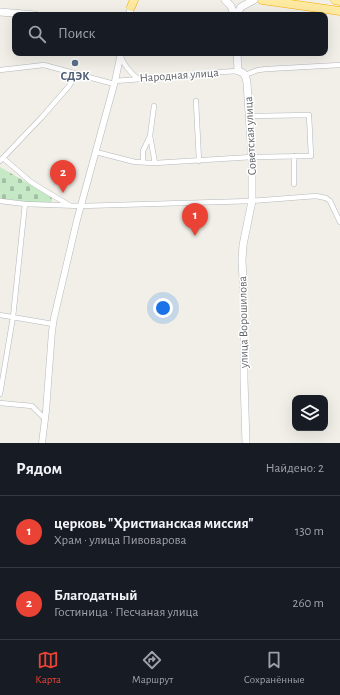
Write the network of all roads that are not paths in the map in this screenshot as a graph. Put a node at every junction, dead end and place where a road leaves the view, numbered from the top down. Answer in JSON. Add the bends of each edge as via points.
{"nodes":[{"id":1,"x":226,"y":0,"type":"edge"},
{"id":2,"x":254,"y":0,"type":"edge"},
{"id":3,"x":262,"y":0,"type":"edge"},
{"id":4,"x":335,"y":0,"type":"edge"},
{"id":5,"x":340,"y":1,"type":"edge"},
{"id":6,"x":340,"y":11,"type":"edge"},
{"id":7,"x":0,"y":12,"type":"edge"},
{"id":8,"x":234,"y":12,"type":"edge"},
{"id":9,"x":237,"y":12,"type":"edge"},
{"id":10,"x":12,"y":13,"type":"edge"},
{"id":11,"x":120,"y":56,"type":"edge"},
{"id":12,"x":121,"y":56,"type":"edge"},
{"id":13,"x":238,"y":56,"type":"edge"},
{"id":14,"x":340,"y":66,"type":"edge"},
{"id":15,"x":0,"y":70,"type":"edge"},
{"id":16,"x":242,"y":73,"type":"junction"},
{"id":17,"x":76,"y":74,"type":"junction"},
{"id":18,"x":138,"y":78,"type":"junction"},
{"id":19,"x":114,"y":82,"type":"junction"},
{"id":20,"x":196,"y":101,"type":"dead end"},
{"id":21,"x":154,"y":106,"type":"dead end"},
{"id":22,"x":250,"y":116,"type":"junction"},
{"id":23,"x":150,"y":136,"type":"junction"},
{"id":24,"x":96,"y":152,"type":"junction"},
{"id":25,"x":294,"y":156,"type":"junction"},
{"id":26,"x":252,"y":157,"type":"junction"},
{"id":27,"x":1,"y":159,"type":"edge"},
{"id":28,"x":199,"y":161,"type":"junction"},
{"id":29,"x":143,"y":162,"type":"junction"},
{"id":30,"x":155,"y":163,"type":"junction"},
{"id":31,"x":294,"y":184,"type":"dead end"},
{"id":32,"x":0,"y":201,"type":"edge"},
{"id":33,"x":252,"y":201,"type":"junction"},
{"id":34,"x":24,"y":204,"type":"junction"},
{"id":35,"x":71,"y":206,"type":"junction"},
{"id":36,"x":81,"y":206,"type":"junction"},
{"id":37,"x":340,"y":222,"type":"edge"},
{"id":38,"x":0,"y":315,"type":"edge"},
{"id":39,"x":13,"y":317,"type":"junction"},
{"id":40,"x":53,"y":324,"type":"junction"},
{"id":41,"x":0,"y":358,"type":"edge"},
{"id":42,"x":6,"y":359,"type":"junction"},
{"id":43,"x":0,"y":394,"type":"edge"},
{"id":44,"x":0,"y":403,"type":"edge"},
{"id":45,"x":45,"y":419,"type":"junction"},
{"id":46,"x":42,"y":443,"type":"edge"},
{"id":47,"x":246,"y":443,"type":"edge"}],
"edges":[{"from":1,"to":8,"type":"main road"},
{"from":2,"to":9,"type":"main road"},
{"from":3,"to":6,"type":"highway"},
{"from":4,"to":5,"type":"highway"},
{"from":7,"to":10,"type":"main road"},
{"from":11,"to":19,"type":"street"},
{"from":12,"to":18,"type":"street","via":[[126,68]]},
{"from":13,"to":16,"type":"main road","name":"Советская улица"},
{"from":14,"to":16,"type":"street","name":"Народная улица","via":[[267,69]]},
{"from":15,"to":17,"type":"street","via":[[44,65]]},
{"from":16,"to":18,"type":"street","name":"Народная улица","via":[[220,72]]},
{"from":16,"to":22,"type":"main road","name":"Советская улица","via":[[247,83]]},
{"from":17,"to":19,"type":"street"},
{"from":17,"to":27,"type":"street","via":[[42,117]]},
{"from":18,"to":19,"type":"street","name":"Народная улица"},
{"from":19,"to":24,"type":"street"},
{"from":20,"to":28,"type":"street"},
{"from":21,"to":23,"type":"street"},
{"from":22,"to":25,"type":"street","via":[[309,115],[311,156]]},
{"from":22,"to":26,"type":"main road","name":"Советская улица"},
{"from":23,"to":29,"type":"street","via":[[143,151]]},
{"from":23,"to":30,"type":"street"},
{"from":24,"to":29,"type":"street"},
{"from":24,"to":36,"type":"street"},
{"from":25,"to":26,"type":"street"},
{"from":25,"to":31,"type":"street"},
{"from":26,"to":28,"type":"street"},
{"from":26,"to":33,"type":"main road","name":"Советская улица"},
{"from":27,"to":35,"type":"street","via":[[31,182]]},
{"from":28,"to":30,"type":"street"},
{"from":29,"to":30,"type":"street"},
{"from":32,"to":34,"type":"street"},
{"from":33,"to":36,"type":"street"},
{"from":33,"to":37,"type":"street","via":[[316,196],[326,198]]},
{"from":33,"to":47,"type":"main road","name":"улица Ворошилова","via":[[243,253]]},
{"from":34,"to":35,"type":"street"},
{"from":34,"to":39,"type":"street"},
{"from":35,"to":36,"type":"street"},
{"from":36,"to":40,"type":"street"},
{"from":38,"to":39,"type":"street"},
{"from":39,"to":40,"type":"street"},
{"from":39,"to":42,"type":"street"},
{"from":40,"to":45,"type":"street"},
{"from":41,"to":42,"type":"street"},
{"from":42,"to":43,"type":"street"},
{"from":44,"to":45,"type":"street","via":[[32,406]]},
{"from":45,"to":46,"type":"street"}]}
